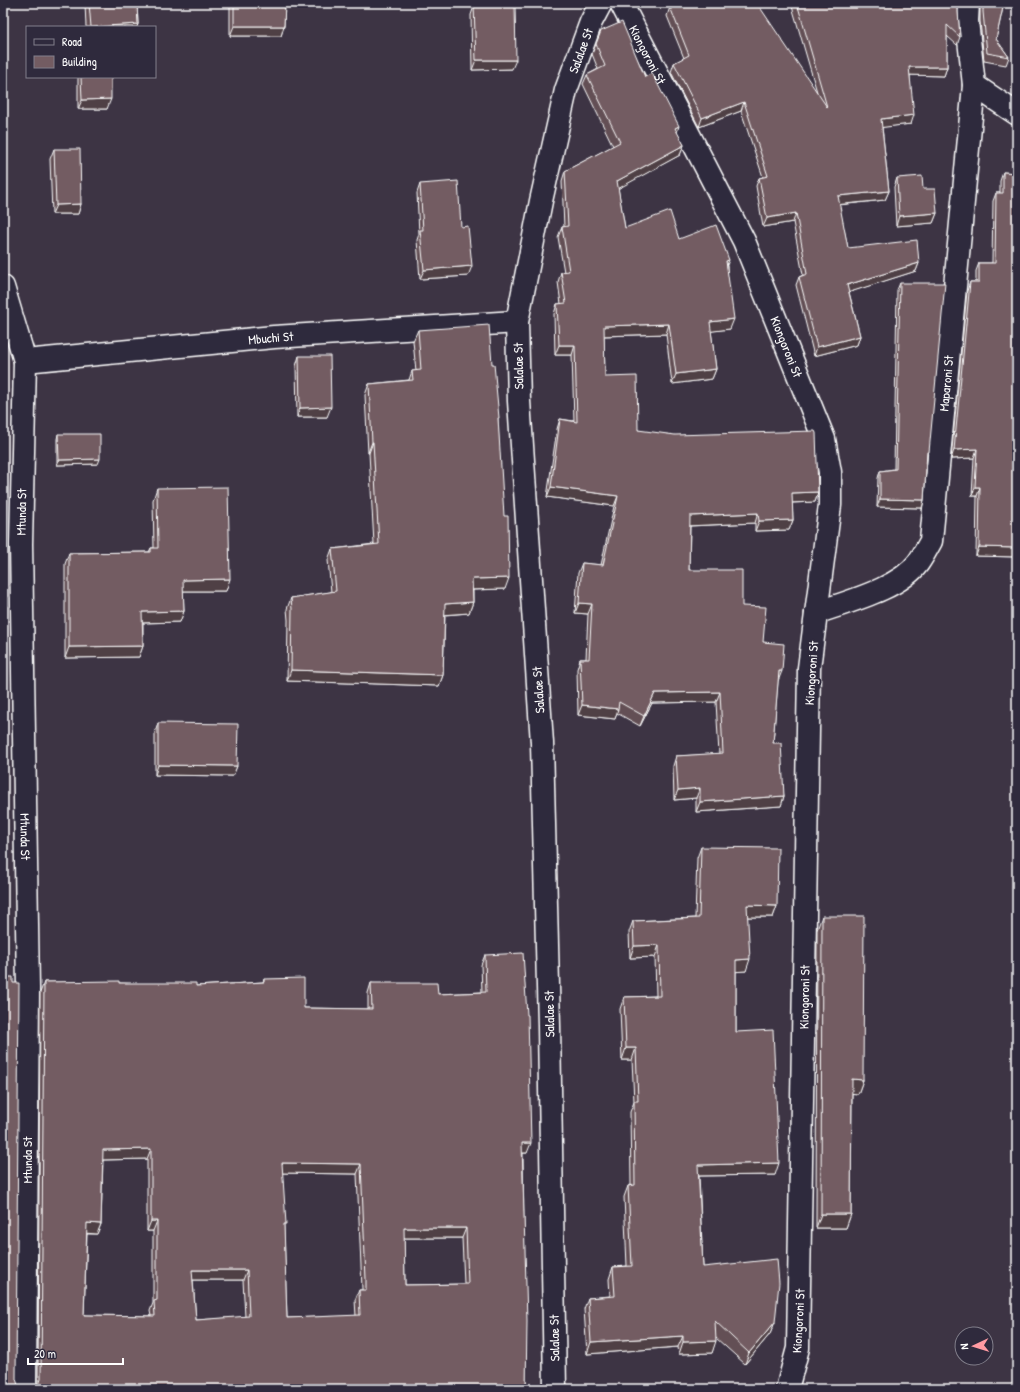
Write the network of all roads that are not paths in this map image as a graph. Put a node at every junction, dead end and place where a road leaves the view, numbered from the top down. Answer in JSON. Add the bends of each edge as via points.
{"nodes":[{"id":1,"x":601,"y":3,"type":"edge"},
{"id":2,"x":621,"y":3,"type":"edge"},
{"id":3,"x":968,"y":3,"type":"edge"},
{"id":4,"x":974,"y":85,"type":"junction"},
{"id":5,"x":1017,"y":114,"type":"edge"},
{"id":6,"x":3,"y":287,"type":"edge"},
{"id":7,"x":517,"y":322,"type":"junction"},
{"id":8,"x":25,"y":361,"type":"junction"},
{"id":9,"x":816,"y":613,"type":"junction"},
{"id":10,"x":26,"y":1389,"type":"edge"},
{"id":11,"x":555,"y":1389,"type":"edge"},
{"id":12,"x":787,"y":1389,"type":"edge"}],
"edges":[{"from":1,"to":7,"type":"street","name":"Salalae St","via":[[591,22],[566,90]]},
{"from":2,"to":9,"type":"street","name":"Kiongoroni St","via":[[744,241],[824,439],[830,472],[830,505]]},
{"from":3,"to":4,"type":"street","name":"Maparoni St","via":[[967,21]]},
{"from":4,"to":5,"type":"street"},
{"from":4,"to":9,"type":"street","name":"Maparoni St","via":[[931,541],[918,563],[900,578],[878,591]]},
{"from":6,"to":8,"type":"street","name":"Mtunda St"},
{"from":7,"to":8,"type":"street","name":"Mbuchi St","via":[[274,337]]},
{"from":7,"to":11,"type":"street","name":"Salalae St","via":[[518,402],[542,743]]},
{"from":8,"to":10,"type":"street","name":"Mtunda St","via":[[21,544],[28,988]]},
{"from":9,"to":12,"type":"street","name":"Kiongoroni St","via":[[809,668],[798,1348]]}]}
